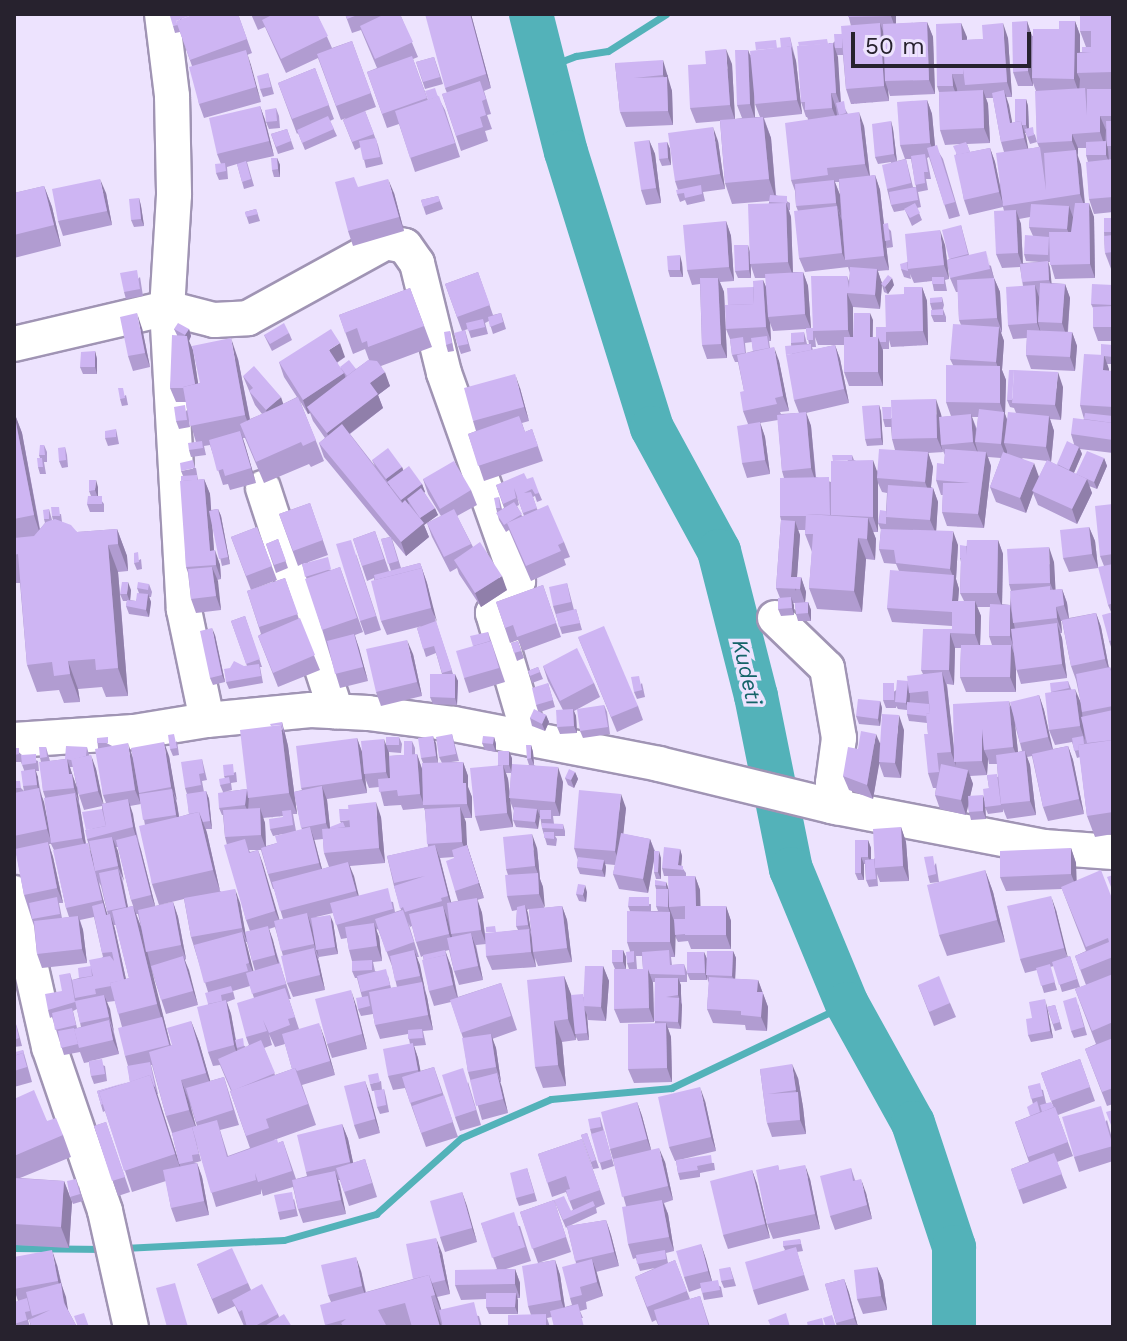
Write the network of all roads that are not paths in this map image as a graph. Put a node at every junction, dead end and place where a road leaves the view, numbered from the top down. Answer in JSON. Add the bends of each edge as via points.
{"nodes":[{"id":1,"x":162,"y":14,"type":"edge"},
{"id":2,"x":167,"y":308,"type":"junction"},
{"id":3,"x":14,"y":344,"type":"edge"},
{"id":4,"x":263,"y":488,"type":"dead end"},
{"id":5,"x":775,"y":618,"type":"dead end"},
{"id":6,"x":336,"y":711,"type":"junction"},
{"id":7,"x":207,"y":720,"type":"junction"},
{"id":8,"x":15,"y":735,"type":"edge"},
{"id":9,"x":530,"y":739,"type":"junction"},
{"id":10,"x":835,"y":807,"type":"junction"},
{"id":11,"x":1113,"y":852,"type":"edge"},
{"id":12,"x":14,"y":893,"type":"edge"},
{"id":13,"x":131,"y":1327,"type":"edge"}],
"edges":[{"from":1,"to":2,"type":"street","via":[[172,96]]},
{"from":2,"to":3,"type":"street"},
{"from":2,"to":7,"type":"street","via":[[184,610]]},
{"from":2,"to":9,"type":"street","via":[[214,320],[248,318],[386,242],[405,246],[417,263],[444,373],[518,581],[493,613]]},
{"from":4,"to":6,"type":"street"},
{"from":5,"to":10,"type":"street","via":[[827,668],[839,738]]},
{"from":6,"to":7,"type":"street"},
{"from":6,"to":9,"type":"street"},
{"from":7,"to":8,"type":"street","via":[[134,732]]},
{"from":9,"to":10,"type":"street"},
{"from":10,"to":11,"type":"street","via":[[1044,847]]},
{"from":12,"to":13,"type":"street","via":[[49,1047],[93,1172]]}]}
